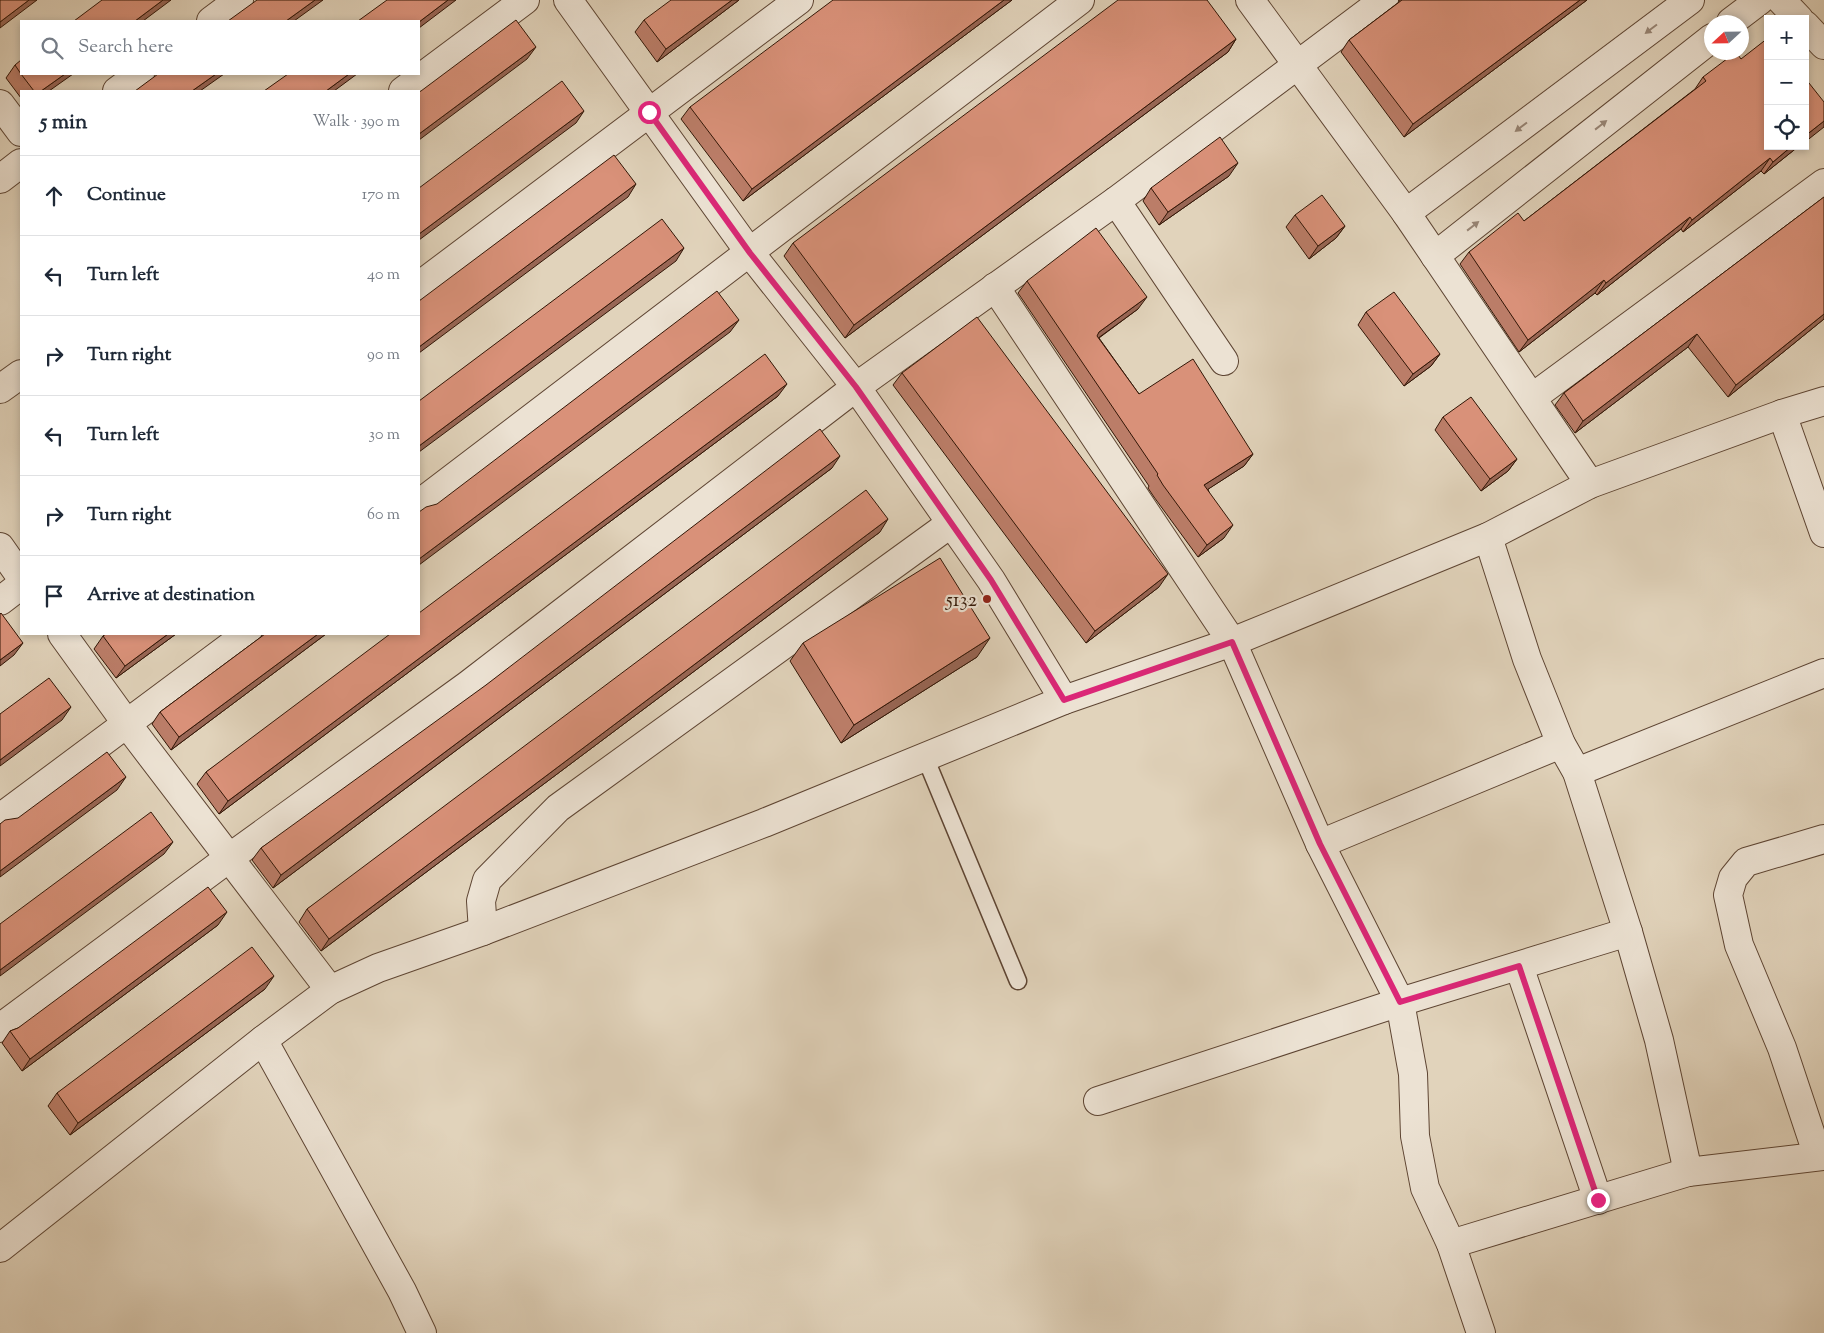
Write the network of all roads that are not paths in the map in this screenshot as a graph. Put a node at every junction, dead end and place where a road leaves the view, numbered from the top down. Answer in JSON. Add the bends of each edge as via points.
{"nodes":[{"id":1,"x":239,"y":0,"type":"edge"},
{"id":2,"x":525,"y":0,"type":"edge"},
{"id":3,"x":568,"y":0,"type":"edge"},
{"id":4,"x":799,"y":0,"type":"edge"},
{"id":5,"x":1080,"y":0,"type":"edge"},
{"id":6,"x":1250,"y":0,"type":"edge"},
{"id":7,"x":1384,"y":0,"type":"edge"},
{"id":8,"x":1690,"y":0,"type":"edge"},
{"id":9,"x":1760,"y":0,"type":"edge"},
{"id":10,"x":1781,"y":0,"type":"edge"},
{"id":11,"x":1740,"y":15,"type":"edge"},
{"id":12,"x":1795,"y":15,"type":"edge"},
{"id":13,"x":211,"y":20,"type":"edge"},
{"id":14,"x":1809,"y":30,"type":"edge"},
{"id":15,"x":1704,"y":44,"type":"edge"},
{"id":16,"x":1824,"y":45,"type":"edge"},
{"id":17,"x":1299,"y":64,"type":"junction"},
{"id":18,"x":139,"y":75,"type":"edge"},
{"id":19,"x":117,"y":90,"type":"edge"},
{"id":20,"x":404,"y":90,"type":"edge"},
{"id":21,"x":0,"y":104,"type":"edge"},
{"id":22,"x":649,"y":112,"type":"junction"},
{"id":23,"x":20,"y":131,"type":"edge"},
{"id":24,"x":20,"y":164,"type":"edge"},
{"id":25,"x":0,"y":179,"type":"edge"},
{"id":26,"x":1824,"y":183,"type":"edge"},
{"id":27,"x":1116,"y":201,"type":"junction"},
{"id":28,"x":1406,"y":213,"type":"junction"},
{"id":29,"x":750,"y":253,"type":"junction"},
{"id":30,"x":1435,"y":256,"type":"junction"},
{"id":31,"x":420,"y":285,"type":"edge"},
{"id":32,"x":995,"y":287,"type":"junction"},
{"id":33,"x":1224,"y":361,"type":"dead end"},
{"id":34,"x":20,"y":375,"type":"edge"},
{"id":35,"x":856,"y":387,"type":"junction"},
{"id":36,"x":0,"y":390,"type":"edge"},
{"id":37,"x":1533,"y":398,"type":"junction"},
{"id":38,"x":1824,"y":401,"type":"edge"},
{"id":39,"x":1782,"y":414,"type":"junction"},
{"id":40,"x":1590,"y":484,"type":"junction"},
{"id":41,"x":420,"y":503,"type":"edge"},
{"id":42,"x":950,"y":524,"type":"junction"},
{"id":43,"x":1824,"y":533,"type":"edge"},
{"id":44,"x":1488,"y":537,"type":"junction"},
{"id":45,"x":0,"y":547,"type":"edge"},
{"id":46,"x":20,"y":576,"type":"edge"},
{"id":47,"x":20,"y":586,"type":"edge"},
{"id":48,"x":0,"y":601,"type":"edge"},
{"id":49,"x":63,"y":635,"type":"edge"},
{"id":50,"x":246,"y":635,"type":"edge"},
{"id":51,"x":1232,"y":642,"type":"junction"},
{"id":52,"x":1824,"y":672,"type":"edge"},
{"id":53,"x":1064,"y":700,"type":"junction"},
{"id":54,"x":127,"y":724,"type":"junction"},
{"id":55,"x":1561,"y":744,"type":"junction"},
{"id":56,"x":926,"y":757,"type":"junction"},
{"id":57,"x":1577,"y":772,"type":"junction"},
{"id":58,"x":0,"y":818,"type":"edge"},
{"id":59,"x":1824,"y":839,"type":"edge"},
{"id":60,"x":1320,"y":844,"type":"junction"},
{"id":61,"x":229,"y":858,"type":"junction"},
{"id":62,"x":483,"y":931,"type":"junction"},
{"id":63,"x":1628,"y":932,"type":"junction"},
{"id":64,"x":1519,"y":966,"type":"junction"},
{"id":65,"x":1018,"y":981,"type":"dead end"},
{"id":66,"x":330,"y":990,"type":"junction"},
{"id":67,"x":1400,"y":1002,"type":"junction"},
{"id":68,"x":0,"y":1028,"type":"edge"},
{"id":69,"x":262,"y":1040,"type":"junction"},
{"id":70,"x":1098,"y":1100,"type":"dead end"},
{"id":71,"x":1821,"y":1156,"type":"edge"},
{"id":72,"x":1688,"y":1172,"type":"junction"},
{"id":73,"x":1598,"y":1200,"type":"junction"},
{"id":74,"x":1451,"y":1244,"type":"junction"},
{"id":75,"x":0,"y":1248,"type":"edge"},
{"id":76,"x":422,"y":1333,"type":"edge"},
{"id":77,"x":1481,"y":1333,"type":"edge"}],
"edges":[{"from":1,"to":13,"type":"street"},
{"from":2,"to":20,"type":"street"},
{"from":3,"to":22,"type":"street"},
{"from":4,"to":22,"type":"street"},
{"from":5,"to":29,"type":"street"},
{"from":6,"to":17,"type":"street"},
{"from":7,"to":17,"type":"street"},
{"from":8,"to":28,"type":"street","one_way":true},
{"from":9,"to":11,"type":"street"},
{"from":10,"to":12,"type":"street"},
{"from":14,"to":16,"type":"street"},
{"from":30,"to":15,"type":"street","one_way":true},
{"from":17,"to":27,"type":"street"},
{"from":17,"to":28,"type":"street"},
{"from":18,"to":19,"type":"street"},
{"from":21,"to":23,"type":"street"},
{"from":22,"to":29,"type":"street"},
{"from":22,"to":31,"type":"street"},
{"from":24,"to":25,"type":"street"},
{"from":26,"to":37,"type":"street"},
{"from":27,"to":32,"type":"street"},
{"from":27,"to":33,"type":"street"},
{"from":28,"to":30,"type":"street"},
{"from":29,"to":35,"type":"street"},
{"from":29,"to":41,"type":"street"},
{"from":30,"to":37,"type":"street"},
{"from":32,"to":35,"type":"street"},
{"from":32,"to":51,"type":"street"},
{"from":34,"to":36,"type":"street"},
{"from":35,"to":42,"type":"street"},
{"from":35,"to":61,"type":"street","via":[[468,684]]},
{"from":37,"to":40,"type":"street"},
{"from":38,"to":39,"type":"street"},
{"from":39,"to":40,"type":"street"},
{"from":39,"to":43,"type":"street"},
{"from":40,"to":44,"type":"street"},
{"from":42,"to":53,"type":"street","via":[[991,580]]},
{"from":42,"to":62,"type":"street","via":[[558,808],[487,880],[481,901]]},
{"from":44,"to":51,"type":"street"},
{"from":44,"to":55,"type":"street","via":[[1527,659]]},
{"from":45,"to":46,"type":"street"},
{"from":47,"to":48,"type":"street"},
{"from":49,"to":54,"type":"street"},
{"from":50,"to":54,"type":"street"},
{"from":51,"to":53,"type":"street"},
{"from":51,"to":60,"type":"street"},
{"from":52,"to":57,"type":"street"},
{"from":53,"to":56,"type":"street"},
{"from":54,"to":58,"type":"street"},
{"from":54,"to":61,"type":"street"},
{"from":55,"to":57,"type":"street"},
{"from":55,"to":60,"type":"street"},
{"from":56,"to":62,"type":"street"},
{"from":56,"to":65,"type":"lane"},
{"from":57,"to":63,"type":"street"},
{"from":59,"to":71,"type":"street","via":[[1746,862],[1733,878],[1728,895],[1739,945],[1782,1048]]},
{"from":60,"to":67,"type":"street"},
{"from":61,"to":66,"type":"street"},
{"from":61,"to":68,"type":"street"},
{"from":62,"to":66,"type":"street","via":[[378,968]]},
{"from":63,"to":64,"type":"street"},
{"from":63,"to":72,"type":"street","via":[[1659,1040]]},
{"from":64,"to":67,"type":"street"},
{"from":64,"to":73,"type":"street"},
{"from":66,"to":69,"type":"street"},
{"from":67,"to":70,"type":"street"},
{"from":67,"to":74,"type":"street","via":[[1413,1074],[1415,1136],[1425,1188]]},
{"from":69,"to":75,"type":"street"},
{"from":69,"to":76,"type":"street","via":[[402,1291]]},
{"from":71,"to":72,"type":"street"},
{"from":72,"to":73,"type":"street"},
{"from":73,"to":74,"type":"street"},
{"from":74,"to":77,"type":"street"}]}
